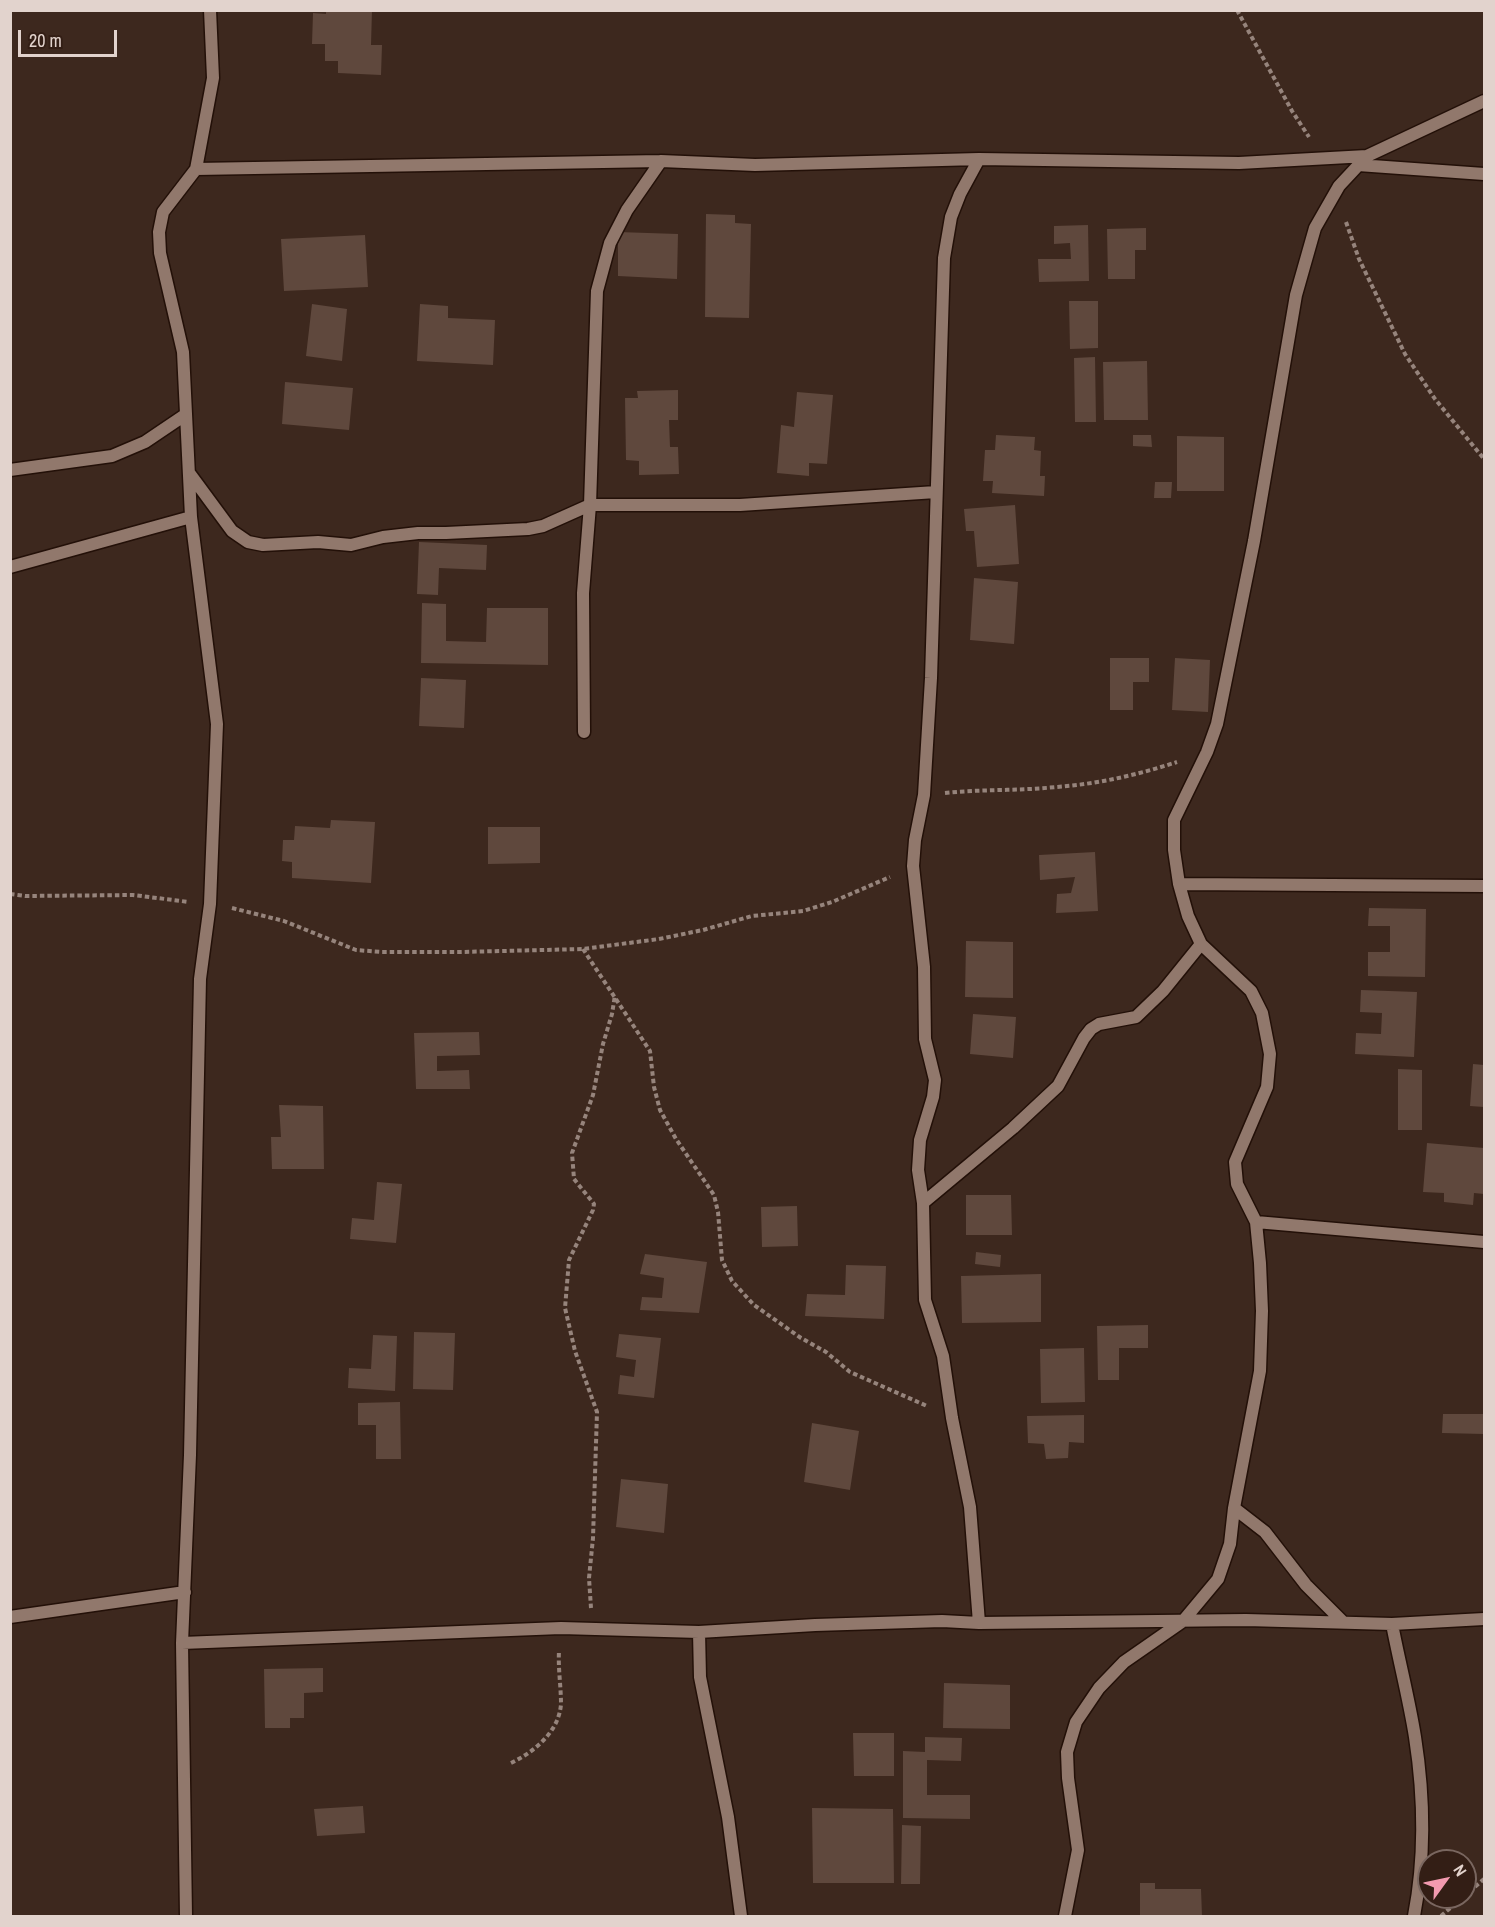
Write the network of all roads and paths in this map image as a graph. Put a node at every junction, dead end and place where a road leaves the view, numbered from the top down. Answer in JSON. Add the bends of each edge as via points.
{"nodes":[{"id":1,"x":210,"y":10,"type":"edge"},
{"id":2,"x":1237,"y":10,"type":"edge"},
{"id":3,"x":1485,"y":101,"type":"edge"},
{"id":4,"x":1367,"y":156,"type":"junction"},
{"id":5,"x":1323,"y":158,"type":"junction"},
{"id":6,"x":978,"y":159,"type":"junction"},
{"id":7,"x":661,"y":161,"type":"junction"},
{"id":8,"x":1358,"y":165,"type":"junction"},
{"id":9,"x":196,"y":169,"type":"junction"},
{"id":10,"x":1485,"y":174,"type":"edge"},
{"id":11,"x":1339,"y":186,"type":"junction"},
{"id":12,"x":185,"y":415,"type":"junction"},
{"id":13,"x":1485,"y":459,"type":"edge"},
{"id":14,"x":10,"y":470,"type":"edge"},
{"id":15,"x":190,"y":474,"type":"junction"},
{"id":16,"x":936,"y":492,"type":"junction"},
{"id":17,"x":590,"y":505,"type":"junction"},
{"id":18,"x":191,"y":517,"type":"junction"},
{"id":19,"x":10,"y":567,"type":"edge"},
{"id":20,"x":584,"y":732,"type":"dead end"},
{"id":21,"x":1208,"y":752,"type":"junction"},
{"id":22,"x":924,"y":795,"type":"junction"},
{"id":23,"x":913,"y":866,"type":"junction"},
{"id":24,"x":1179,"y":884,"type":"junction"},
{"id":25,"x":1485,"y":886,"type":"edge"},
{"id":26,"x":10,"y":894,"type":"edge"},
{"id":27,"x":210,"y":904,"type":"junction"},
{"id":28,"x":1200,"y":944,"type":"junction"},
{"id":29,"x":583,"y":949,"type":"junction"},
{"id":30,"x":615,"y":995,"type":"junction"},
{"id":31,"x":923,"y":1203,"type":"junction"},
{"id":32,"x":1256,"y":1222,"type":"junction"},
{"id":33,"x":1485,"y":1242,"type":"edge"},
{"id":34,"x":952,"y":1419,"type":"junction"},
{"id":35,"x":1234,"y":1508,"type":"junction"},
{"id":36,"x":185,"y":1592,"type":"junction"},
{"id":37,"x":10,"y":1617,"type":"edge"},
{"id":38,"x":1485,"y":1619,"type":"edge"},
{"id":39,"x":1183,"y":1621,"type":"junction"},
{"id":40,"x":1343,"y":1622,"type":"junction"},
{"id":41,"x":980,"y":1623,"type":"junction"},
{"id":42,"x":1392,"y":1623,"type":"junction"},
{"id":43,"x":561,"y":1628,"type":"junction"},
{"id":44,"x":593,"y":1628,"type":"junction"},
{"id":45,"x":699,"y":1632,"type":"junction"},
{"id":46,"x":182,"y":1643,"type":"junction"},
{"id":47,"x":511,"y":1763,"type":"dead end"},
{"id":48,"x":1485,"y":1879,"type":"edge"},
{"id":49,"x":186,"y":1917,"type":"edge"},
{"id":50,"x":741,"y":1917,"type":"edge"},
{"id":51,"x":1065,"y":1917,"type":"edge"},
{"id":52,"x":1414,"y":1917,"type":"edge"},
{"id":53,"x":1441,"y":1917,"type":"edge"}],
"edges":[{"from":1,"to":9,"type":"street","via":[[213,78]]},
{"from":2,"to":5,"type":"path","via":[[1292,111]]},
{"from":3,"to":4,"type":"street"},
{"from":4,"to":5,"type":"street"},
{"from":4,"to":8,"type":"street"},
{"from":5,"to":6,"type":"street","via":[[1239,163]]},
{"from":6,"to":7,"type":"street","via":[[755,165]]},
{"from":6,"to":16,"type":"street","via":[[951,217],[944,258]]},
{"from":7,"to":9,"type":"street"},
{"from":7,"to":17,"type":"street","via":[[610,243],[597,291]]},
{"from":8,"to":10,"type":"street"},
{"from":8,"to":11,"type":"street"},
{"from":9,"to":12,"type":"street","via":[[163,212],[159,232],[160,253],[183,352]]},
{"from":11,"to":13,"type":"path","via":[[1359,259],[1405,354],[1435,399]]},
{"from":11,"to":21,"type":"street","via":[[1315,228],[1296,295],[1254,541]]},
{"from":12,"to":14,"type":"street","via":[[145,442],[112,456]]},
{"from":12,"to":15,"type":"street"},
{"from":15,"to":17,"type":"street","via":[[232,531],[248,542],[263,545],[351,545],[418,532],[528,530]]},
{"from":15,"to":18,"type":"street"},
{"from":16,"to":17,"type":"street","via":[[740,505]]},
{"from":16,"to":22,"type":"street"},
{"from":17,"to":20,"type":"street","via":[[583,593]]},
{"from":18,"to":19,"type":"street"},
{"from":18,"to":27,"type":"street","via":[[217,724]]},
{"from":21,"to":22,"type":"path","via":[[1137,776],[1102,782]]},
{"from":21,"to":24,"type":"street","via":[[1174,820]]},
{"from":22,"to":23,"type":"street"},
{"from":23,"to":29,"type":"path","via":[[864,890],[803,911],[752,916],[659,939]]},
{"from":23,"to":31,"type":"street","via":[[924,967],[925,1039],[935,1080],[920,1140],[918,1170]]},
{"from":24,"to":25,"type":"street"},
{"from":24,"to":28,"type":"street"},
{"from":26,"to":27,"type":"path","via":[[133,895]]},
{"from":27,"to":29,"type":"path","via":[[284,921],[356,950]]},
{"from":27,"to":36,"type":"street","via":[[200,979]]},
{"from":28,"to":31,"type":"street","via":[[1163,992],[1136,1017],[1091,1029],[1058,1086]]},
{"from":28,"to":32,"type":"street","via":[[1251,991],[1262,1013],[1270,1054],[1267,1087],[1235,1162],[1237,1184]]},
{"from":29,"to":30,"type":"path"},
{"from":30,"to":34,"type":"path","via":[[650,1051],[660,1110],[714,1195],[722,1260],[732,1281],[754,1305],[850,1372]]},
{"from":30,"to":44,"type":"path","via":[[593,1095],[572,1153],[574,1179],[594,1204],[569,1260],[565,1308],[575,1351],[597,1412],[589,1578]]},
{"from":31,"to":34,"type":"street","via":[[925,1300],[943,1356]]},
{"from":32,"to":33,"type":"street"},
{"from":32,"to":35,"type":"street","via":[[1261,1275],[1260,1371]]},
{"from":34,"to":41,"type":"street","via":[[970,1507]]},
{"from":35,"to":39,"type":"street","via":[[1230,1544],[1218,1579]]},
{"from":35,"to":40,"type":"street","via":[[1265,1532],[1306,1585]]},
{"from":36,"to":37,"type":"street"},
{"from":36,"to":46,"type":"street"},
{"from":38,"to":42,"type":"street"},
{"from":39,"to":40,"type":"street"},
{"from":39,"to":41,"type":"street"},
{"from":39,"to":51,"type":"street","via":[[1124,1662],[1076,1722],[1067,1752],[1078,1850]]},
{"from":40,"to":42,"type":"street"},
{"from":41,"to":45,"type":"street","via":[[815,1625]]},
{"from":42,"to":52,"type":"street","via":[[1415,1737],[1422,1814],[1420,1886]]},
{"from":43,"to":44,"type":"street"},
{"from":43,"to":46,"type":"street"},
{"from":43,"to":47,"type":"path","via":[[561,1707],[557,1721],[539,1745]]},
{"from":44,"to":45,"type":"street"},
{"from":45,"to":50,"type":"street","via":[[700,1677],[728,1817]]},
{"from":46,"to":49,"type":"street"},
{"from":48,"to":53,"type":"path"}]}
